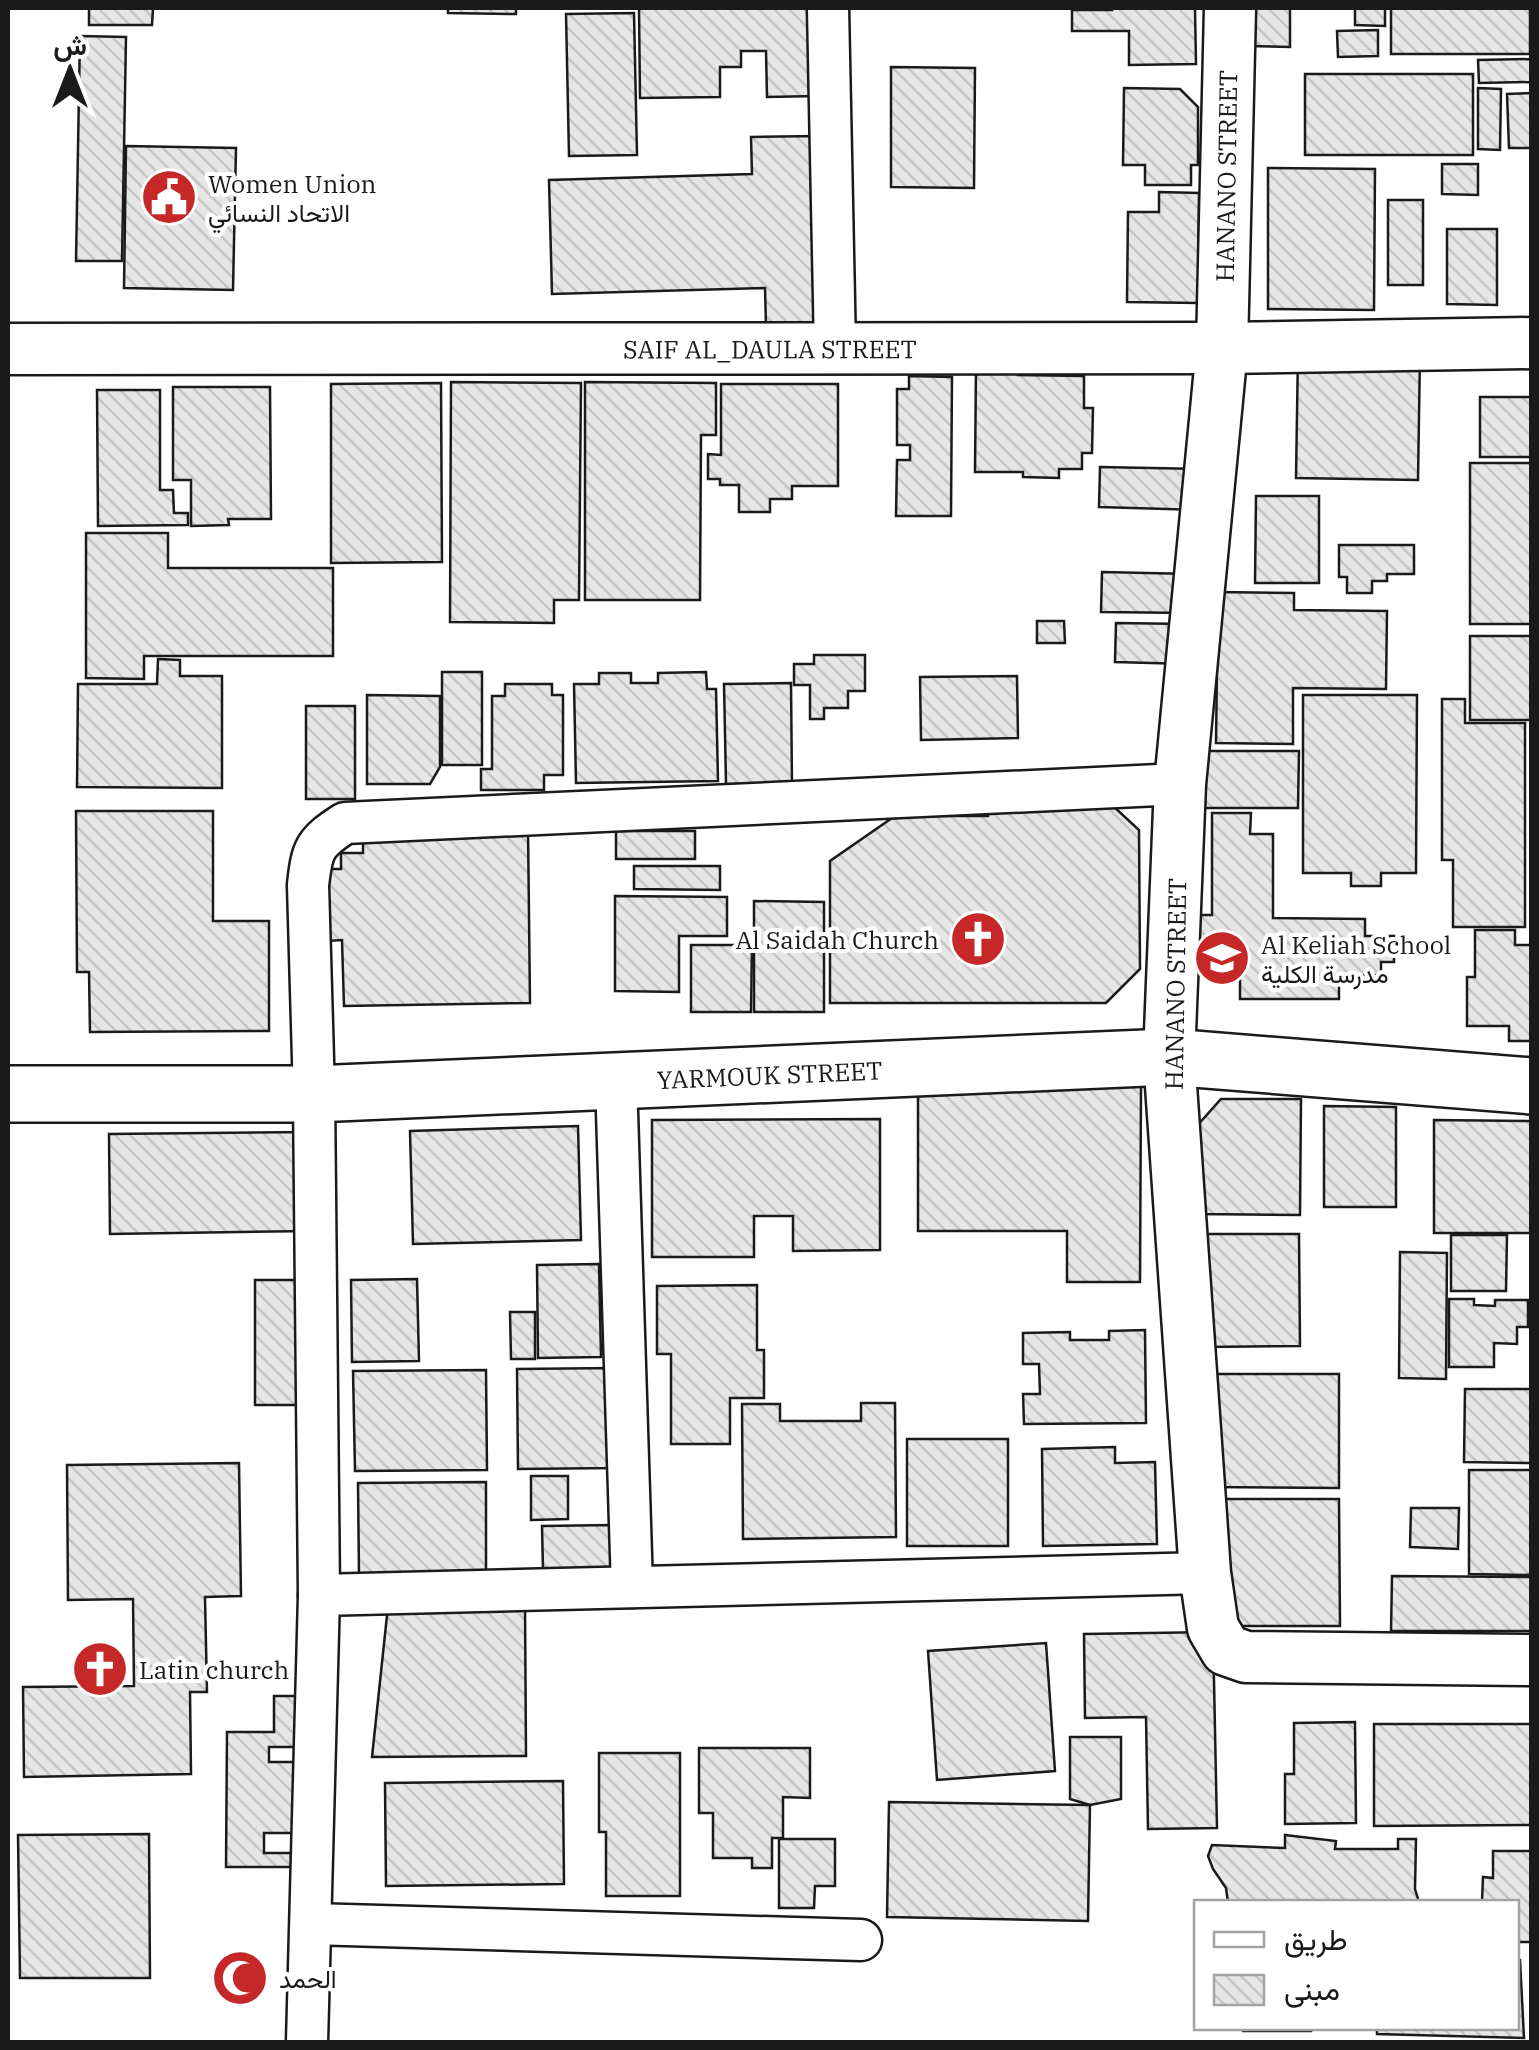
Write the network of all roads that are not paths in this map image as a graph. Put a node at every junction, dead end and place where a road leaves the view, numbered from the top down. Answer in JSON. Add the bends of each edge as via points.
{"nodes":[{"id":1,"x":828,"y":8,"type":"edge"},
{"id":2,"x":1230,"y":8,"type":"edge"},
{"id":3,"x":1532,"y":344,"type":"edge"},
{"id":4,"x":1222,"y":348,"type":"junction"},
{"id":5,"x":8,"y":349,"type":"edge"},
{"id":6,"x":834,"y":349,"type":"junction"},
{"id":7,"x":1180,"y":784,"type":"junction"},
{"id":8,"x":1169,"y":1057,"type":"junction"},
{"id":9,"x":616,"y":1080,"type":"junction"},
{"id":10,"x":1532,"y":1086,"type":"edge"},
{"id":11,"x":8,"y":1094,"type":"edge"},
{"id":12,"x":314,"y":1094,"type":"junction"},
{"id":13,"x":1205,"y":1573,"type":"junction"},
{"id":14,"x":632,"y":1588,"type":"junction"},
{"id":15,"x":319,"y":1595,"type":"junction"},
{"id":16,"x":1532,"y":1660,"type":"edge"},
{"id":17,"x":311,"y":1924,"type":"junction"},
{"id":18,"x":861,"y":1940,"type":"dead end"},
{"id":19,"x":308,"y":2042,"type":"edge"}],
"edges":[{"from":1,"to":6,"type":"street"},
{"from":2,"to":4,"type":"street","name":"HANANO STREET"},
{"from":3,"to":4,"type":"street","name":"SAIF AL_DAULA STREET"},
{"from":4,"to":6,"type":"street","name":"SAIF AL_DAULA STREET"},
{"from":4,"to":7,"type":"street","name":"HANANO STREET"},
{"from":5,"to":6,"type":"street","name":"SAIF AL_DAULA STREET"},
{"from":7,"to":8,"type":"street","name":"HANANO STREET"},
{"from":7,"to":12,"type":"street","via":[[345,823],[322,838],[308,885]]},
{"from":8,"to":9,"type":"main road","name":"YARMOUK STREET"},
{"from":8,"to":10,"type":"main road","name":"YARMOUK STREET"},
{"from":8,"to":13,"type":"street","name":"HANANO STREET"},
{"from":9,"to":12,"type":"main road","name":"YARMOUK STREET"},
{"from":9,"to":14,"type":"street"},
{"from":11,"to":12,"type":"main road","name":"YARMOUK STREET"},
{"from":12,"to":15,"type":"street"},
{"from":13,"to":14,"type":"street"},
{"from":13,"to":16,"type":"street","name":"HANANO STREET","via":[[1213,1628],[1226,1650],[1246,1657]]},
{"from":14,"to":15,"type":"street"},
{"from":15,"to":17,"type":"street"},
{"from":17,"to":18,"type":"street"},
{"from":17,"to":19,"type":"street"}]}
